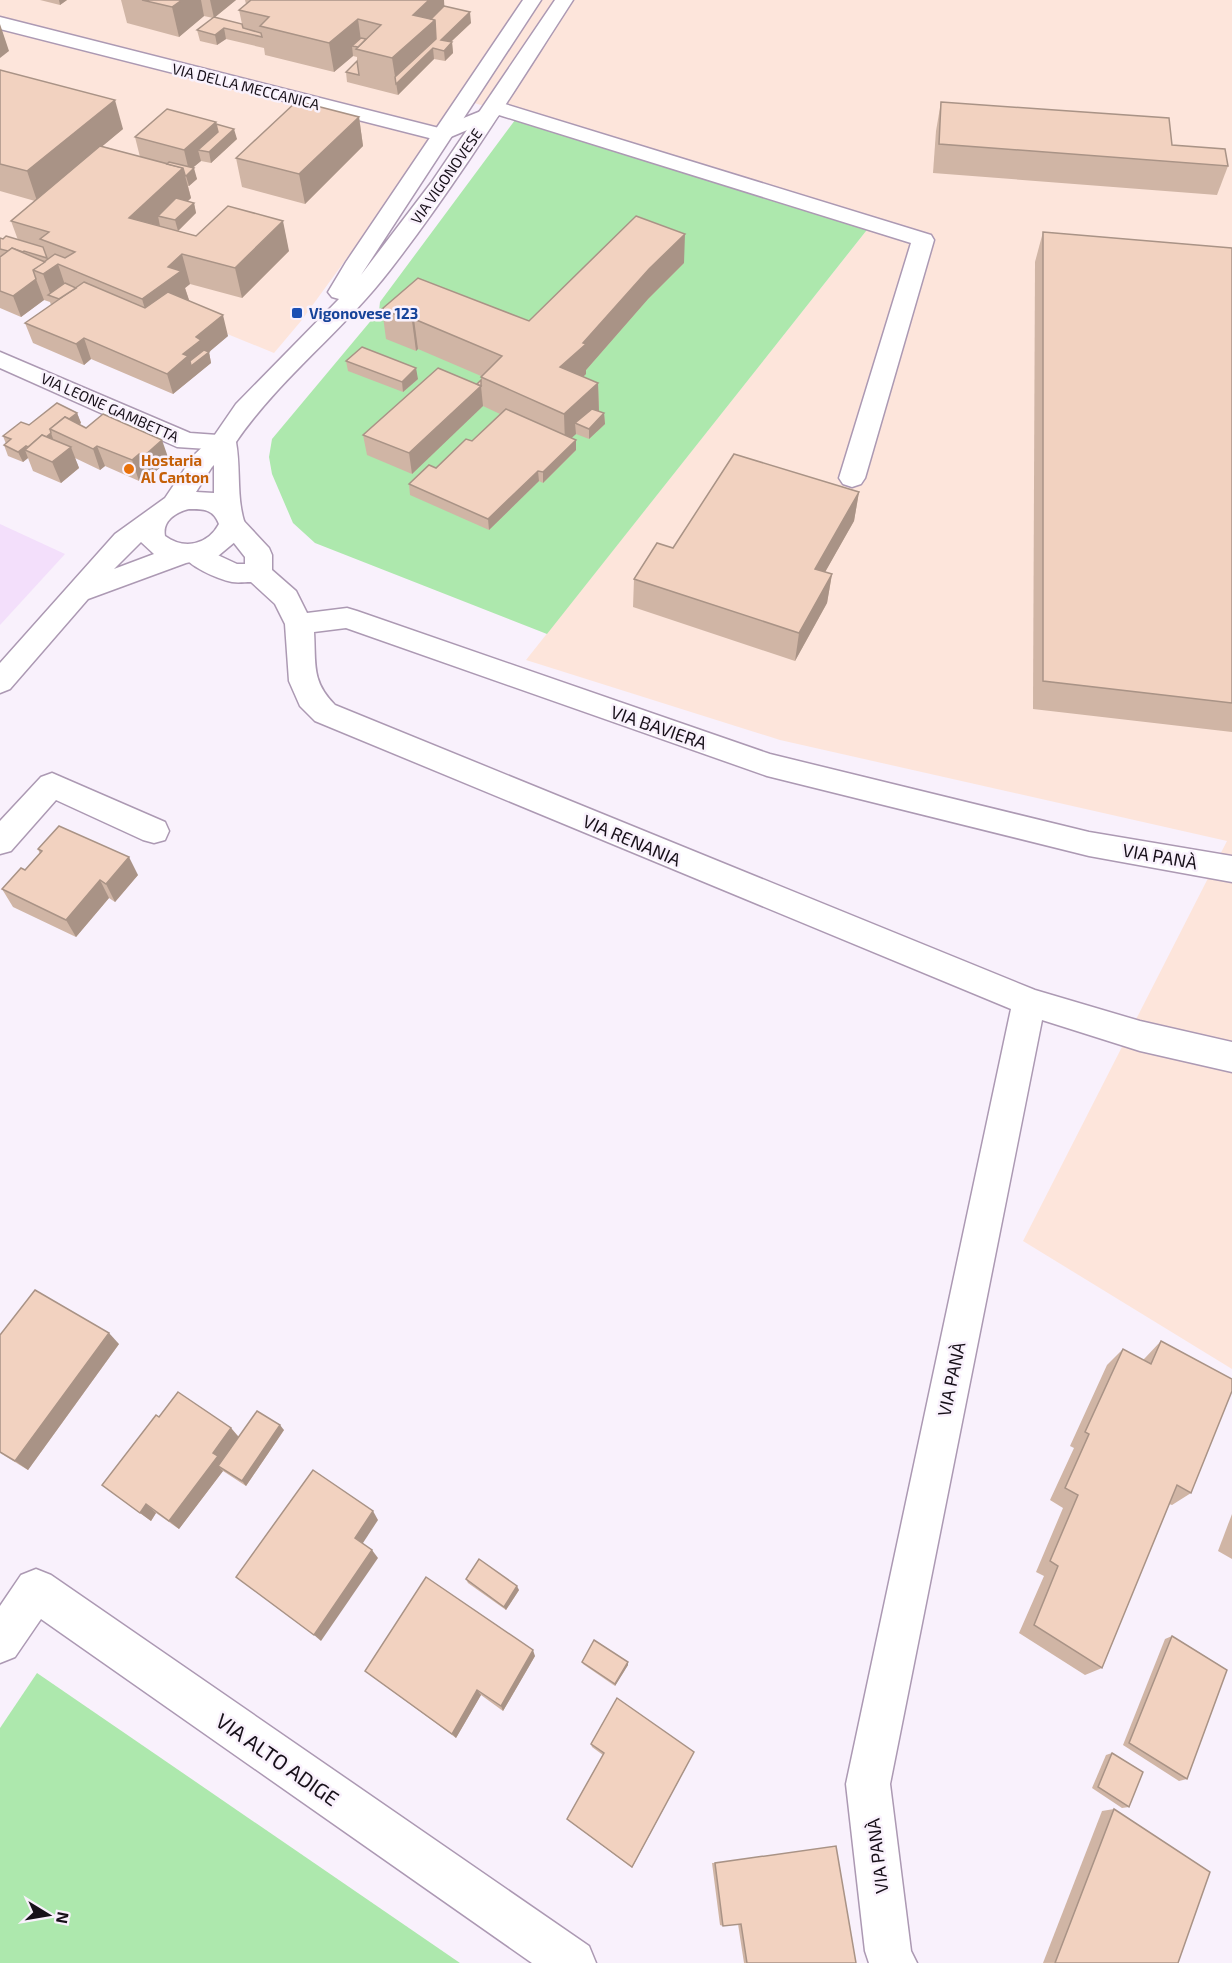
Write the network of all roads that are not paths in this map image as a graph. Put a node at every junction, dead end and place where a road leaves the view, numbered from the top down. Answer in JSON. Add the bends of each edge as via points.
{"nodes":[{"id":1,"x":532,"y":0,"type":"edge"},
{"id":2,"x":564,"y":0,"type":"edge"},
{"id":3,"x":0,"y":23,"type":"edge"},
{"id":4,"x":492,"y":110,"type":"junction"},
{"id":5,"x":441,"y":135,"type":"junction"},
{"id":6,"x":313,"y":342,"type":"junction"},
{"id":7,"x":0,"y":359,"type":"edge"},
{"id":8,"x":223,"y":442,"type":"junction"},
{"id":9,"x":852,"y":478,"type":"dead end"},
{"id":10,"x":164,"y":512,"type":"junction"},
{"id":11,"x":230,"y":517,"type":"junction"},
{"id":12,"x":188,"y":553,"type":"junction"},
{"id":13,"x":258,"y":573,"type":"junction"},
{"id":14,"x":79,"y":593,"type":"junction"},
{"id":15,"x":299,"y":624,"type":"junction"},
{"id":16,"x":0,"y":682,"type":"edge"},
{"id":17,"x":154,"y":831,"type":"dead end"},
{"id":18,"x":0,"y":842,"type":"edge"},
{"id":19,"x":1089,"y":844,"type":"joint"},
{"id":20,"x":1232,"y":869,"type":"edge"},
{"id":21,"x":1029,"y":1002,"type":"junction"},
{"id":22,"x":1232,"y":1057,"type":"edge"},
{"id":23,"x":0,"y":1642,"type":"edge"},
{"id":24,"x":572,"y":1963,"type":"edge"},
{"id":25,"x":892,"y":1963,"type":"edge"}],
"edges":[{"from":1,"to":5,"type":"street","name":"VIA VIGONOVESE"},
{"from":2,"to":4,"type":"street","name":"VIA VIGONOVESE"},
{"from":3,"to":5,"type":"street","name":"VIA DELLA MECCANICA"},
{"from":4,"to":5,"type":"street"},
{"from":4,"to":6,"type":"street","name":"VIA VIGONOVESE","via":[[381,267]]},
{"from":4,"to":9,"type":"street","via":[[923,240]]},
{"from":5,"to":6,"type":"street","name":"VIA VIGONOVESE","via":[[357,262]]},
{"from":6,"to":8,"type":"street","name":"VIA VIGONOVESE","via":[[244,410]]},
{"from":7,"to":8,"type":"street","name":"VIA LEONE GAMBETTA","via":[[186,441]]},
{"from":8,"to":10,"type":"street","name":"VIA VIGONOVESE","via":[[203,461]]},
{"from":8,"to":11,"type":"street"},
{"from":10,"to":11,"type":"street","name":"VIA VIGONOVESE","via":[[200,499],[213,501]]},
{"from":10,"to":12,"type":"street","via":[[151,530],[153,540],[169,551]]},
{"from":10,"to":14,"type":"street","name":"VIA VIGONOVESE","via":[[124,540]]},
{"from":11,"to":12,"type":"street","name":"VIA VIGONOVESE","via":[[225,538],[218,544]]},
{"from":11,"to":13,"type":"street","via":[[259,555]]},
{"from":12,"to":13,"type":"street","via":[[233,573]]},
{"from":12,"to":14,"type":"street","name":"VIA VIGONOVESE"},
{"from":13,"to":15,"type":"street","via":[[286,598]]},
{"from":14,"to":16,"type":"street","name":"VIA VIGONOVESE"},
{"from":15,"to":19,"type":"street","name":"VIA BAVIERA","via":[[347,618],[767,765]]},
{"from":15,"to":21,"type":"street","name":"VIA RENANIA","via":[[303,681],[310,698],[325,713]]},
{"from":17,"to":18,"type":"street","via":[[52,785]]},
{"from":19,"to":20,"type":"street","name":"VIA PANÀ"},
{"from":21,"to":22,"type":"street","via":[[1140,1036]]},
{"from":21,"to":25,"type":"street","name":"VIA PANÀ","via":[[868,1784]]},
{"from":23,"to":24,"type":"street","name":"VIA ALTO ADIGE","via":[[36,1590]]}]}
